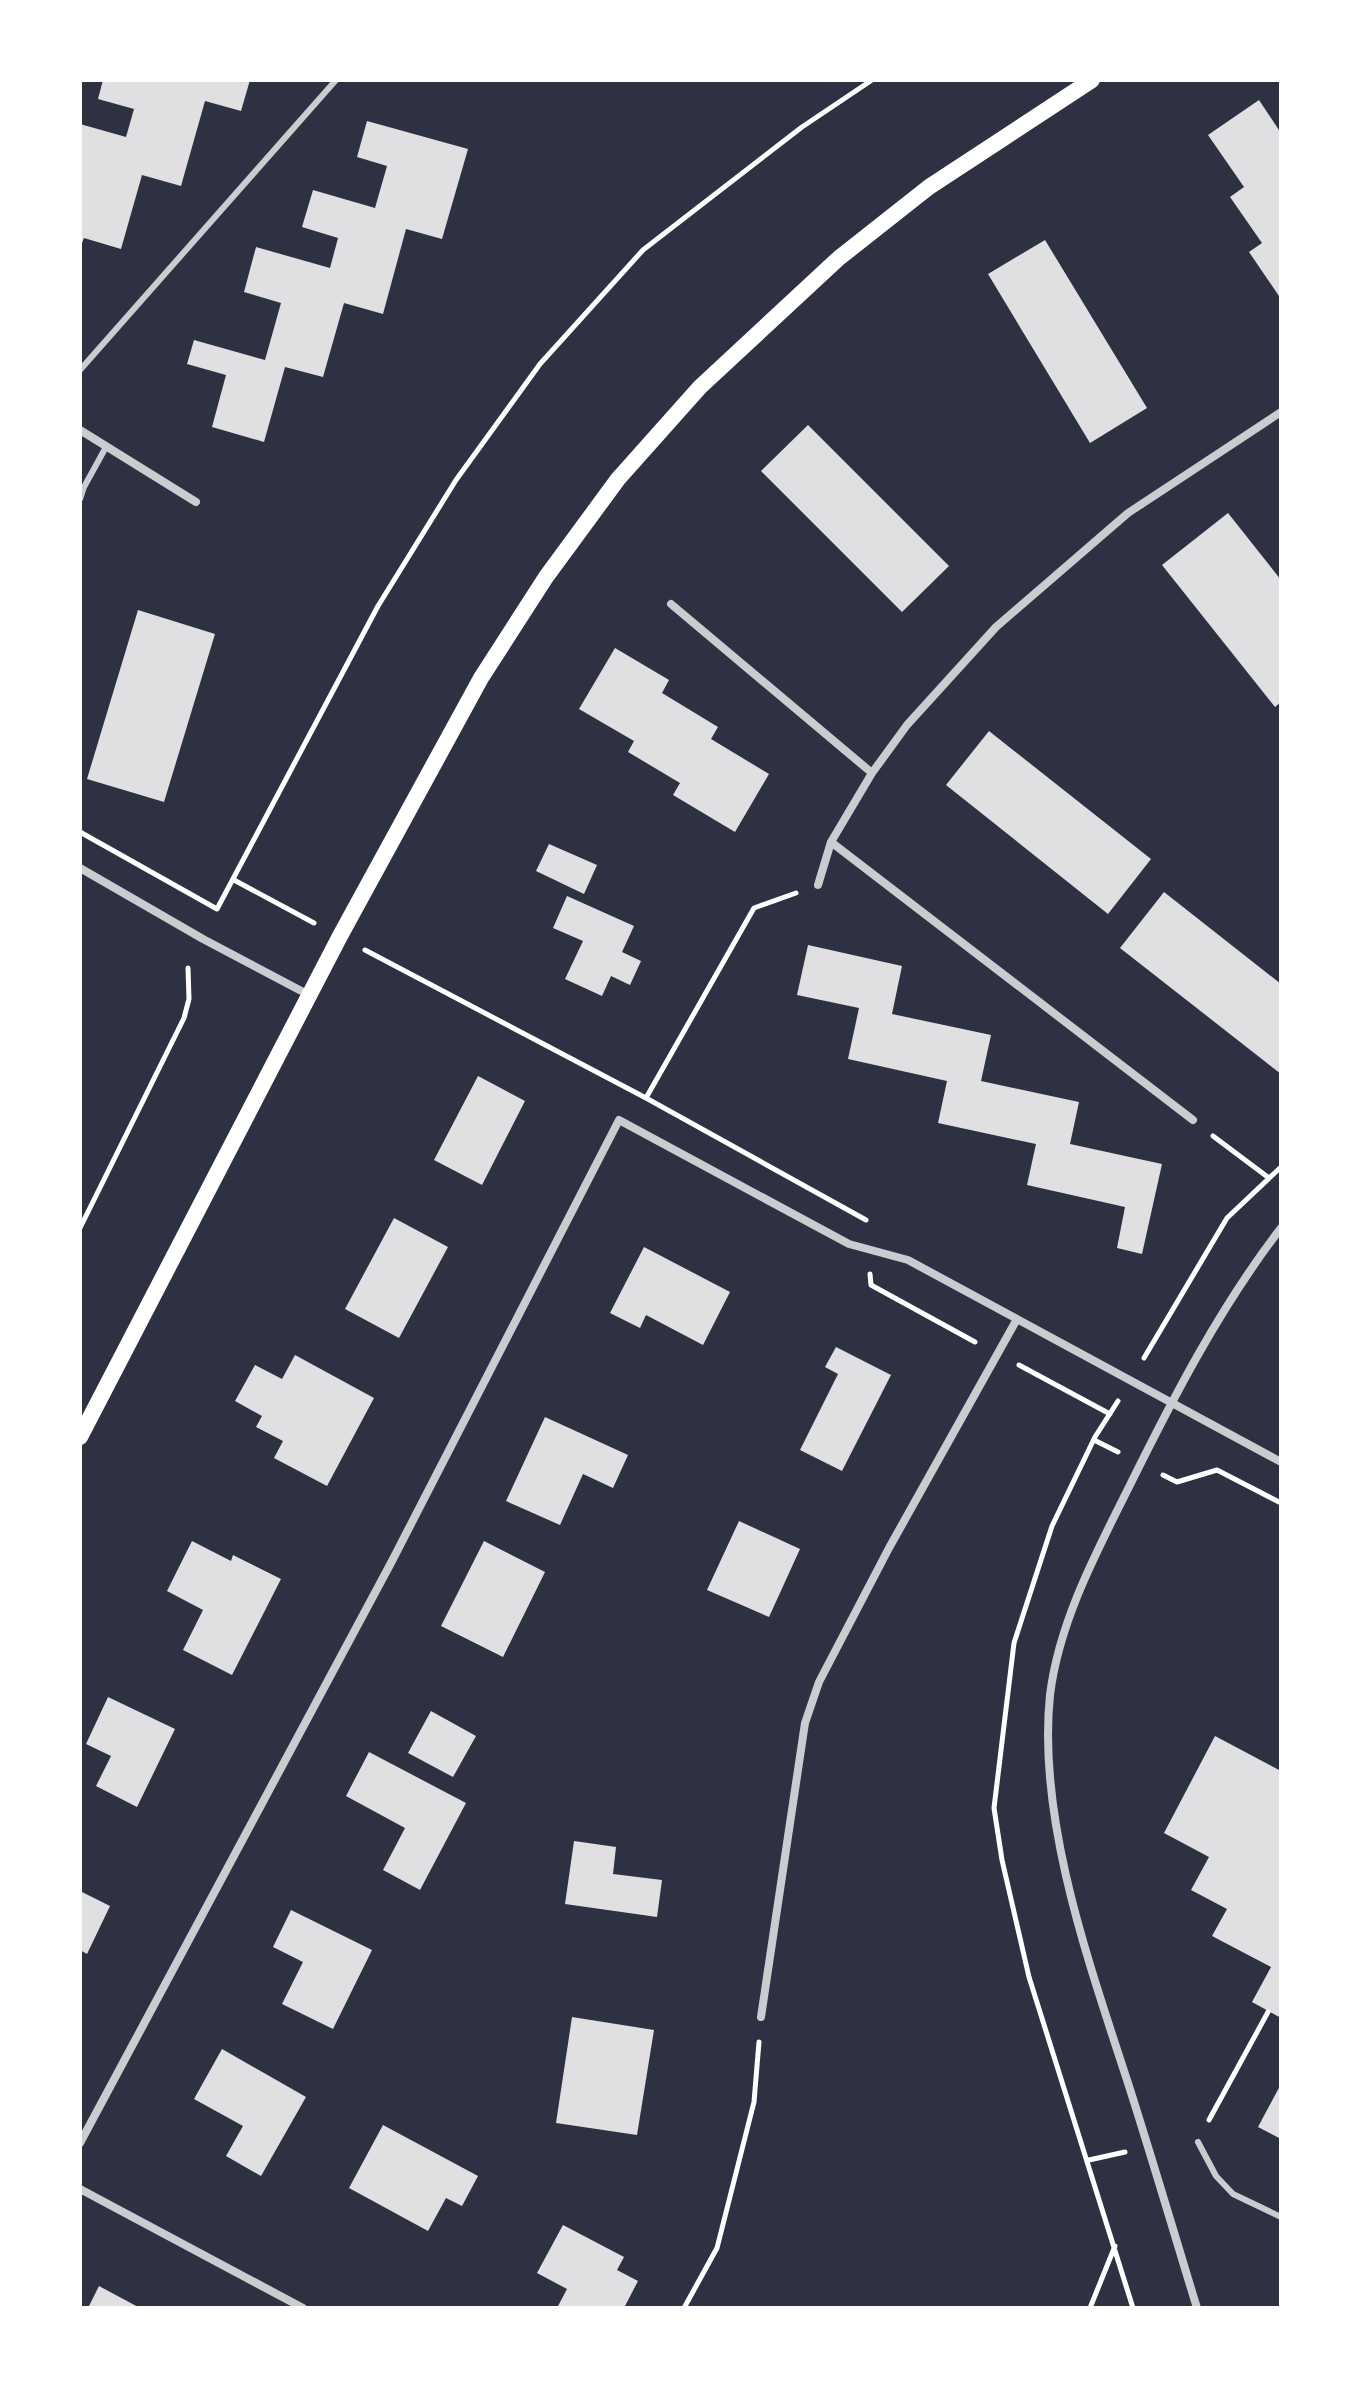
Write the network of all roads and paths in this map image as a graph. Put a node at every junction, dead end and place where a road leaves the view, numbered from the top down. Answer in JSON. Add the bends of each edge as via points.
{"nodes":[{"id":1,"x":336,"y":80,"type":"edge"},
{"id":2,"x":872,"y":80,"type":"edge"},
{"id":3,"x":1092,"y":80,"type":"edge"},
{"id":4,"x":80,"y":370,"type":"edge"},
{"id":5,"x":1281,"y":412,"type":"edge"},
{"id":6,"x":80,"y":430,"type":"edge"},
{"id":7,"x":106,"y":447,"type":"junction"},
{"id":8,"x":80,"y":499,"type":"edge"},
{"id":9,"x":196,"y":502,"type":"dead end"},
{"id":10,"x":671,"y":604,"type":"dead end"},
{"id":11,"x":872,"y":773,"type":"junction"},
{"id":12,"x":80,"y":832,"type":"edge"},
{"id":13,"x":831,"y":842,"type":"junction"},
{"id":14,"x":80,"y":868,"type":"edge"},
{"id":15,"x":818,"y":885,"type":"joint"},
{"id":16,"x":188,"y":968,"type":"dead end"},
{"id":17,"x":309,"y":995,"type":"junction"},
{"id":18,"x":646,"y":1098,"type":"dead end"},
{"id":19,"x":1193,"y":1120,"type":"joint"},
{"id":20,"x":1281,"y":1167,"type":"edge"},
{"id":21,"x":1269,"y":1178,"type":"junction"},
{"id":22,"x":80,"y":1228,"type":"edge"},
{"id":23,"x":1281,"y":1228,"type":"edge"},
{"id":24,"x":1017,"y":1319,"type":"junction"},
{"id":25,"x":1130,"y":1381,"type":"junction"},
{"id":26,"x":1172,"y":1404,"type":"junction"},
{"id":27,"x":80,"y":1437,"type":"edge"},
{"id":28,"x":1094,"y":1440,"type":"junction"},
{"id":29,"x":1281,"y":1462,"type":"edge"},
{"id":30,"x":1141,"y":1464,"type":"junction"},
{"id":31,"x":1281,"y":1503,"type":"edge"},
{"id":32,"x":1268,"y":2012,"type":"dead end"},
{"id":33,"x":761,"y":2017,"type":"joint"},
{"id":34,"x":1198,"y":2142,"type":"joint"},
{"id":35,"x":80,"y":2143,"type":"edge"},
{"id":36,"x":1149,"y":2147,"type":"junction"},
{"id":37,"x":1089,"y":2160,"type":"junction"},
{"id":38,"x":80,"y":2189,"type":"edge"},
{"id":39,"x":1281,"y":2217,"type":"edge"},
{"id":40,"x":1115,"y":2245,"type":"junction"},
{"id":41,"x":303,"y":2308,"type":"edge"},
{"id":42,"x":684,"y":2308,"type":"edge"},
{"id":43,"x":1090,"y":2308,"type":"edge"},
{"id":44,"x":1133,"y":2308,"type":"edge"},
{"id":45,"x":1197,"y":2308,"type":"edge"}],
"edges":[{"from":1,"to":4,"type":"lane"},
{"from":2,"to":12,"type":"path","via":[[643,250],[540,364],[456,480],[378,606],[217,909]]},
{"from":3,"to":17,"type":"main road","via":[[929,187],[839,258],[700,387],[618,479],[481,678]]},
{"from":5,"to":11,"type":"street","via":[[1128,513],[1040,587],[950,676]]},
{"from":6,"to":7,"type":"street"},
{"from":7,"to":8,"type":"lane"},
{"from":7,"to":9,"type":"street"},
{"from":10,"to":11,"type":"street"},
{"from":11,"to":13,"type":"street"},
{"from":13,"to":15,"type":"street"},
{"from":13,"to":19,"type":"street"},
{"from":14,"to":17,"type":"street"},
{"from":15,"to":18,"type":"path","via":[[754,908]]},
{"from":16,"to":22,"type":"path","via":[[184,1018]]},
{"from":17,"to":27,"type":"main road"},
{"from":19,"to":21,"type":"path"},
{"from":20,"to":21,"type":"path"},
{"from":21,"to":25,"type":"path","via":[[1227,1218]]},
{"from":23,"to":26,"type":"street","via":[[1253,1263]]},
{"from":24,"to":25,"type":"street"},
{"from":24,"to":33,"type":"street","via":[[819,1682],[805,1723]]},
{"from":24,"to":35,"type":"street","via":[[908,1260],[849,1244],[619,1120],[392,1561]]},
{"from":25,"to":26,"type":"street"},
{"from":25,"to":28,"type":"path"},
{"from":26,"to":29,"type":"street"},
{"from":26,"to":30,"type":"street"},
{"from":28,"to":30,"type":"path"},
{"from":28,"to":37,"type":"path","via":[[1052,1526],[1014,1643],[994,1808],[1029,1977]]},
{"from":30,"to":31,"type":"path","via":[[1177,1482],[1217,1470]]},
{"from":30,"to":36,"type":"street","via":[[1066,1626],[1050,1695],[1049,1774],[1090,1966]]},
{"from":32,"to":34,"type":"path"},
{"from":33,"to":42,"type":"path","via":[[754,2102],[717,2248]]},
{"from":34,"to":39,"type":"lane","via":[[1216,2176],[1233,2194]]},
{"from":36,"to":37,"type":"path"},
{"from":36,"to":45,"type":"street"},
{"from":37,"to":40,"type":"path"},
{"from":38,"to":41,"type":"street"},
{"from":40,"to":43,"type":"path"},
{"from":40,"to":44,"type":"path"}]}
